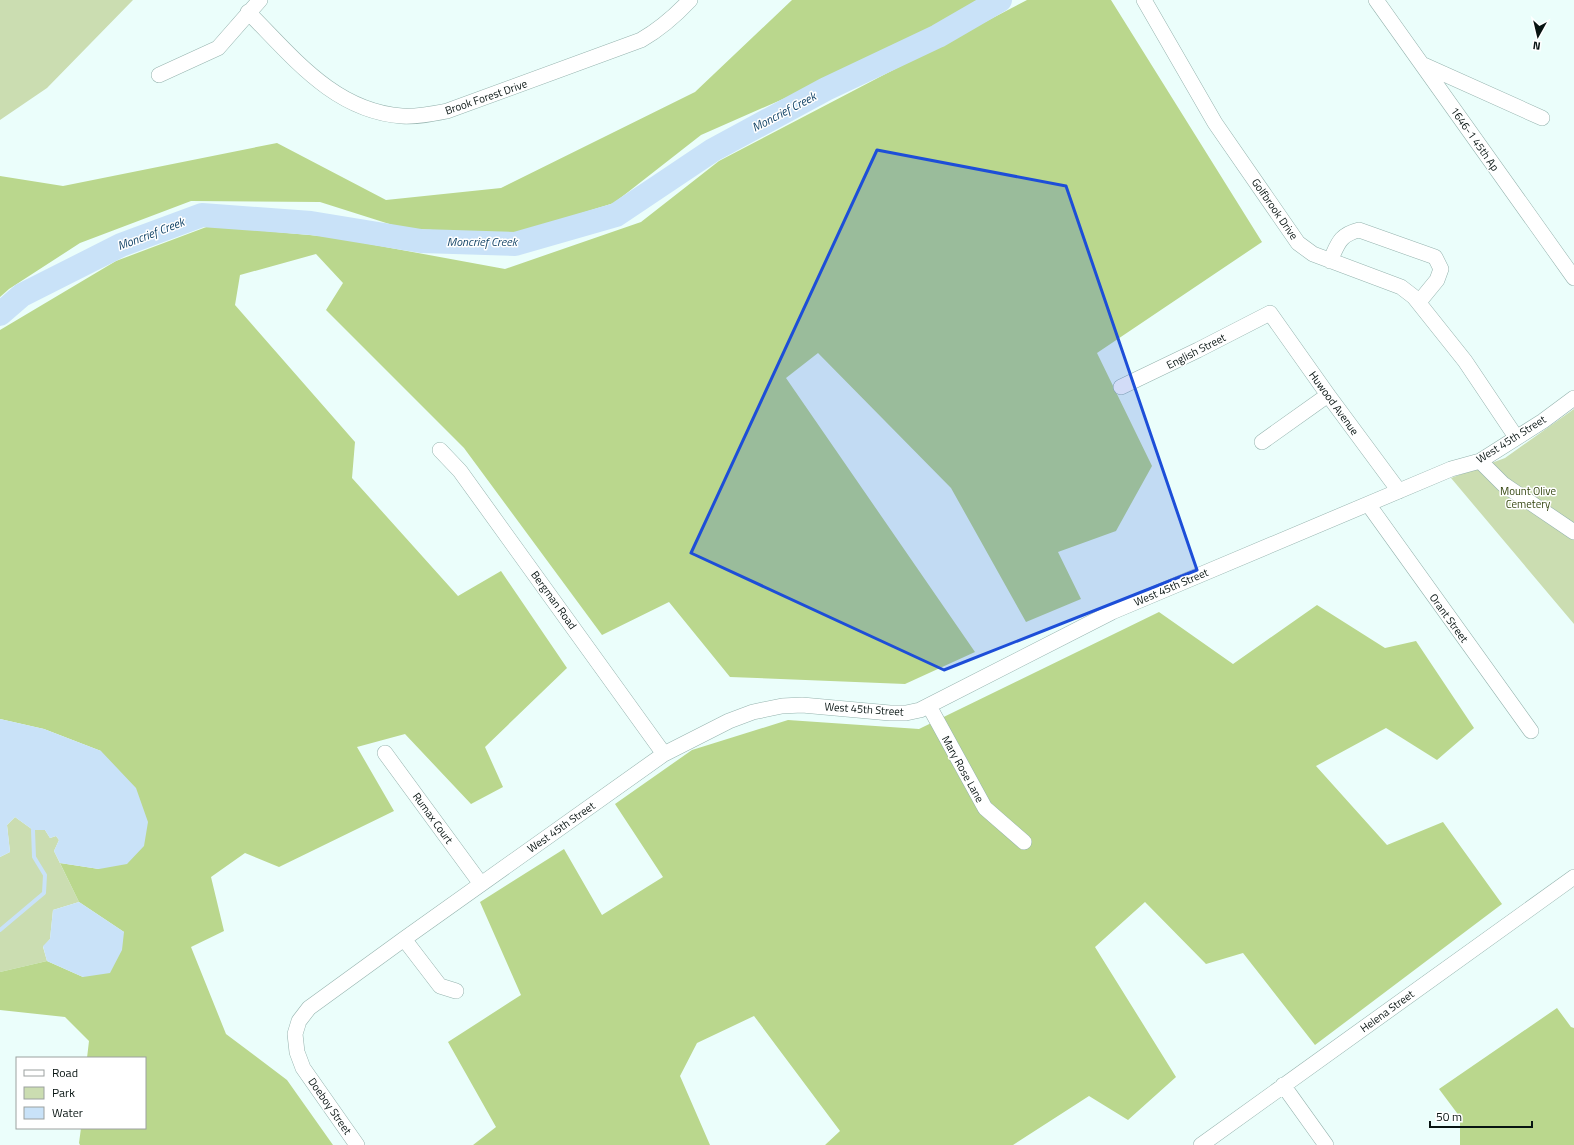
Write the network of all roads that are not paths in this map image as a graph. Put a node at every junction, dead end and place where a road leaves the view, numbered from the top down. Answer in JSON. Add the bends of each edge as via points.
{"nodes":[{"id":1,"x":260,"y":0,"type":"edge"},
{"id":2,"x":690,"y":0,"type":"edge"},
{"id":3,"x":1144,"y":0,"type":"edge"},
{"id":4,"x":1376,"y":0,"type":"edge"},
{"id":5,"x":248,"y":12,"type":"junction"},
{"id":6,"x":1423,"y":65,"type":"junction"},
{"id":7,"x":159,"y":75,"type":"dead end"},
{"id":8,"x":1542,"y":118,"type":"dead end"},
{"id":9,"x":1330,"y":261,"type":"junction"},
{"id":10,"x":1574,"y":278,"type":"edge"},
{"id":11,"x":1419,"y":302,"type":"junction"},
{"id":12,"x":1270,"y":313,"type":"joint"},
{"id":13,"x":1121,"y":388,"type":"dead end"},
{"id":14,"x":1328,"y":395,"type":"junction"},
{"id":15,"x":1574,"y":398,"type":"edge"},
{"id":16,"x":1516,"y":437,"type":"junction"},
{"id":17,"x":1262,"y":442,"type":"dead end"},
{"id":18,"x":440,"y":450,"type":"dead end"},
{"id":19,"x":1480,"y":461,"type":"junction"},
{"id":20,"x":1400,"y":491,"type":"junction"},
{"id":21,"x":1368,"y":504,"type":"junction"},
{"id":22,"x":1574,"y":532,"type":"edge"},
{"id":23,"x":929,"y":706,"type":"junction"},
{"id":24,"x":1531,"y":731,"type":"dead end"},
{"id":25,"x":385,"y":753,"type":"dead end"},
{"id":26,"x":664,"y":754,"type":"junction"},
{"id":27,"x":1024,"y":842,"type":"dead end"},
{"id":28,"x":1574,"y":877,"type":"edge"},
{"id":29,"x":481,"y":884,"type":"junction"},
{"id":30,"x":404,"y":939,"type":"junction"},
{"id":31,"x":456,"y":991,"type":"dead end"},
{"id":32,"x":302,"y":1068,"type":"joint"},
{"id":33,"x":1283,"y":1085,"type":"junction"},
{"id":34,"x":357,"y":1145,"type":"edge"},
{"id":35,"x":1200,"y":1145,"type":"edge"},
{"id":36,"x":1326,"y":1145,"type":"edge"}],
"edges":[{"from":1,"to":5,"type":"street"},
{"from":2,"to":5,"type":"street","name":"Brook Forest Drive","via":[[657,31],[641,40],[447,111],[403,116],[363,108],[341,98],[319,82]]},
{"from":3,"to":9,"type":"street","name":"Golfbrook Drive","via":[[1216,122],[1298,243],[1313,254]]},
{"from":4,"to":6,"type":"street","name":"1646-1 45th Ap"},
{"from":5,"to":7,"type":"street","via":[[218,48]]},
{"from":6,"to":8,"type":"street"},
{"from":6,"to":10,"type":"street","name":"1646-1 45th Ap"},
{"from":9,"to":11,"type":"street","name":"Golfbrook Drive","via":[[1401,287]]},
{"from":9,"to":11,"type":"street","via":[[1343,237],[1348,232],[1359,230],[1435,257],[1441,269],[1437,280]]},
{"from":11,"to":16,"type":"street","name":"Golfbrook Drive","via":[[1465,361]]},
{"from":12,"to":13,"type":"street","name":"English Street"},
{"from":12,"to":14,"type":"street","name":"Huwood Avenue"},
{"from":14,"to":17,"type":"street"},
{"from":14,"to":20,"type":"street","name":"Huwood Avenue"},
{"from":15,"to":16,"type":"street","name":"West 45th Street"},
{"from":16,"to":19,"type":"street","name":"West 45th Street"},
{"from":18,"to":26,"type":"street","name":"Bergman Road","via":[[460,471]]},
{"from":19,"to":20,"type":"street","name":"West 45th Street","via":[[1451,469]]},
{"from":19,"to":22,"type":"street","via":[[1503,484]]},
{"from":20,"to":21,"type":"street","name":"West 45th Street"},
{"from":21,"to":23,"type":"street","name":"West 45th Street","via":[[1112,612]]},
{"from":21,"to":24,"type":"street","name":"Orant Street"},
{"from":23,"to":26,"type":"street","name":"West 45th Street","via":[[906,713],[802,705],[782,706],[753,712],[729,721]]},
{"from":23,"to":27,"type":"street","name":"Mary Rose Lane","via":[[985,808]]},
{"from":25,"to":29,"type":"street","name":"Rumax Court"},
{"from":26,"to":29,"type":"street","name":"West 45th Street"},
{"from":28,"to":33,"type":"street","name":"Helena Street"},
{"from":29,"to":30,"type":"street","name":"West 45th Street"},
{"from":30,"to":31,"type":"street","via":[[440,986]]},
{"from":30,"to":32,"type":"street","name":"West 45th Street","via":[[309,1008],[299,1021],[295,1034]]},
{"from":32,"to":34,"type":"street","name":"Doeboy Street"},
{"from":33,"to":35,"type":"street","name":"Helena Street"},
{"from":33,"to":36,"type":"street"}]}
